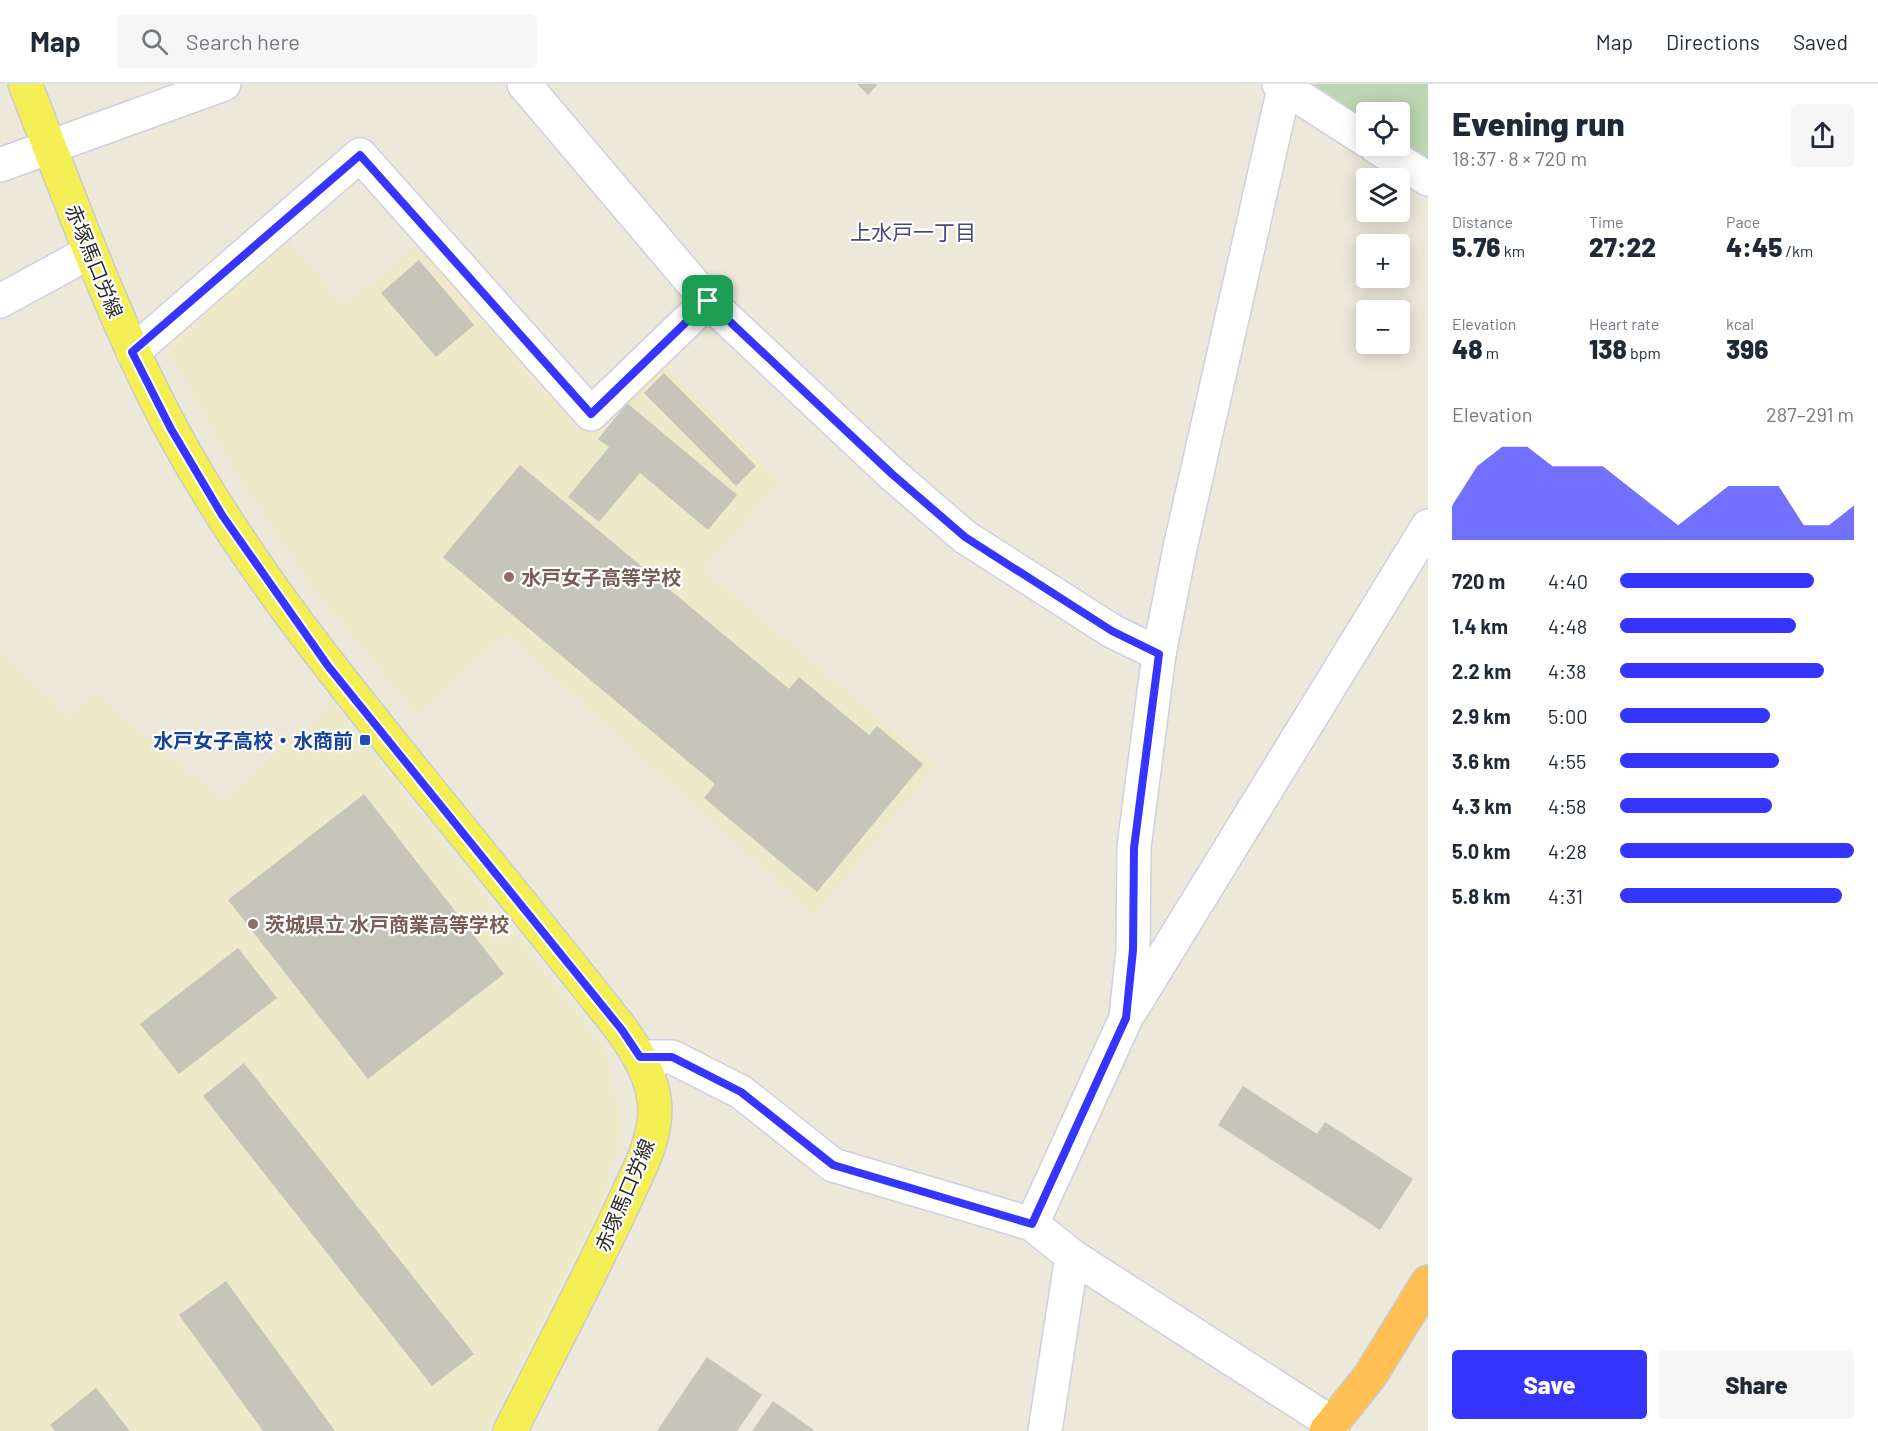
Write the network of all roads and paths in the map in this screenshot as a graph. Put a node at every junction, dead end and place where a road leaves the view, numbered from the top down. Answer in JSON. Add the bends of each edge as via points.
{"nodes":[{"id":1,"x":25,"y":84,"type":"edge"},
{"id":2,"x":224,"y":84,"type":"edge"},
{"id":3,"x":524,"y":84,"type":"edge"},
{"id":4,"x":1283,"y":85,"type":"edge"},
{"id":5,"x":1356,"y":133,"type":"edge"},
{"id":6,"x":50,"y":147,"type":"junction"},
{"id":7,"x":1391,"y":156,"type":"edge"},
{"id":8,"x":0,"y":165,"type":"edge"},
{"id":9,"x":1428,"y":179,"type":"edge"},
{"id":10,"x":90,"y":252,"type":"junction"},
{"id":11,"x":0,"y":301,"type":"edge"},
{"id":12,"x":708,"y":301,"type":"junction"},
{"id":13,"x":132,"y":352,"type":"junction"},
{"id":14,"x":1428,"y":526,"type":"edge"},
{"id":15,"x":1159,"y":654,"type":"junction"},
{"id":16,"x":1126,"y":1018,"type":"junction"},
{"id":17,"x":640,"y":1057,"type":"junction"},
{"id":18,"x":1032,"y":1224,"type":"junction"},
{"id":19,"x":1072,"y":1256,"type":"junction"},
{"id":20,"x":1428,"y":1282,"type":"edge"},
{"id":21,"x":1329,"y":1427,"type":"edge"},
{"id":22,"x":510,"y":1431,"type":"edge"},
{"id":23,"x":1045,"y":1431,"type":"edge"}],
"edges":[{"from":1,"to":6,"type":"main road","name":"赤塚馬口労線"},
{"from":2,"to":6,"type":"street"},
{"from":3,"to":12,"type":"street"},
{"from":4,"to":5,"type":"street"},
{"from":4,"to":15,"type":"street"},
{"from":6,"to":8,"type":"street"},
{"from":6,"to":10,"type":"main road","name":"赤塚馬口労線"},
{"from":7,"to":9,"type":"street"},
{"from":10,"to":11,"type":"street"},
{"from":10,"to":13,"type":"main road","name":"赤塚馬口労線"},
{"from":12,"to":13,"type":"street","via":[[591,414],[360,155]]},
{"from":12,"to":15,"type":"street","via":[[965,537],[1112,631]]},
{"from":13,"to":17,"type":"main road","name":"赤塚馬口労線","via":[[171,429],[222,515],[328,666]]},
{"from":14,"to":16,"type":"street"},
{"from":15,"to":16,"type":"street","via":[[1134,848],[1133,950]]},
{"from":16,"to":18,"type":"street"},
{"from":17,"to":18,"type":"street","via":[[672,1057],[741,1092],[833,1165]]},
{"from":17,"to":22,"type":"main road","name":"赤塚馬口労線","via":[[650,1080],[655,1109],[648,1149],[604,1246]]},
{"from":18,"to":19,"type":"street"},
{"from":19,"to":21,"type":"street"},
{"from":19,"to":23,"type":"street"},
{"from":20,"to":21,"type":"highway","via":[[1370,1376]]}]}
